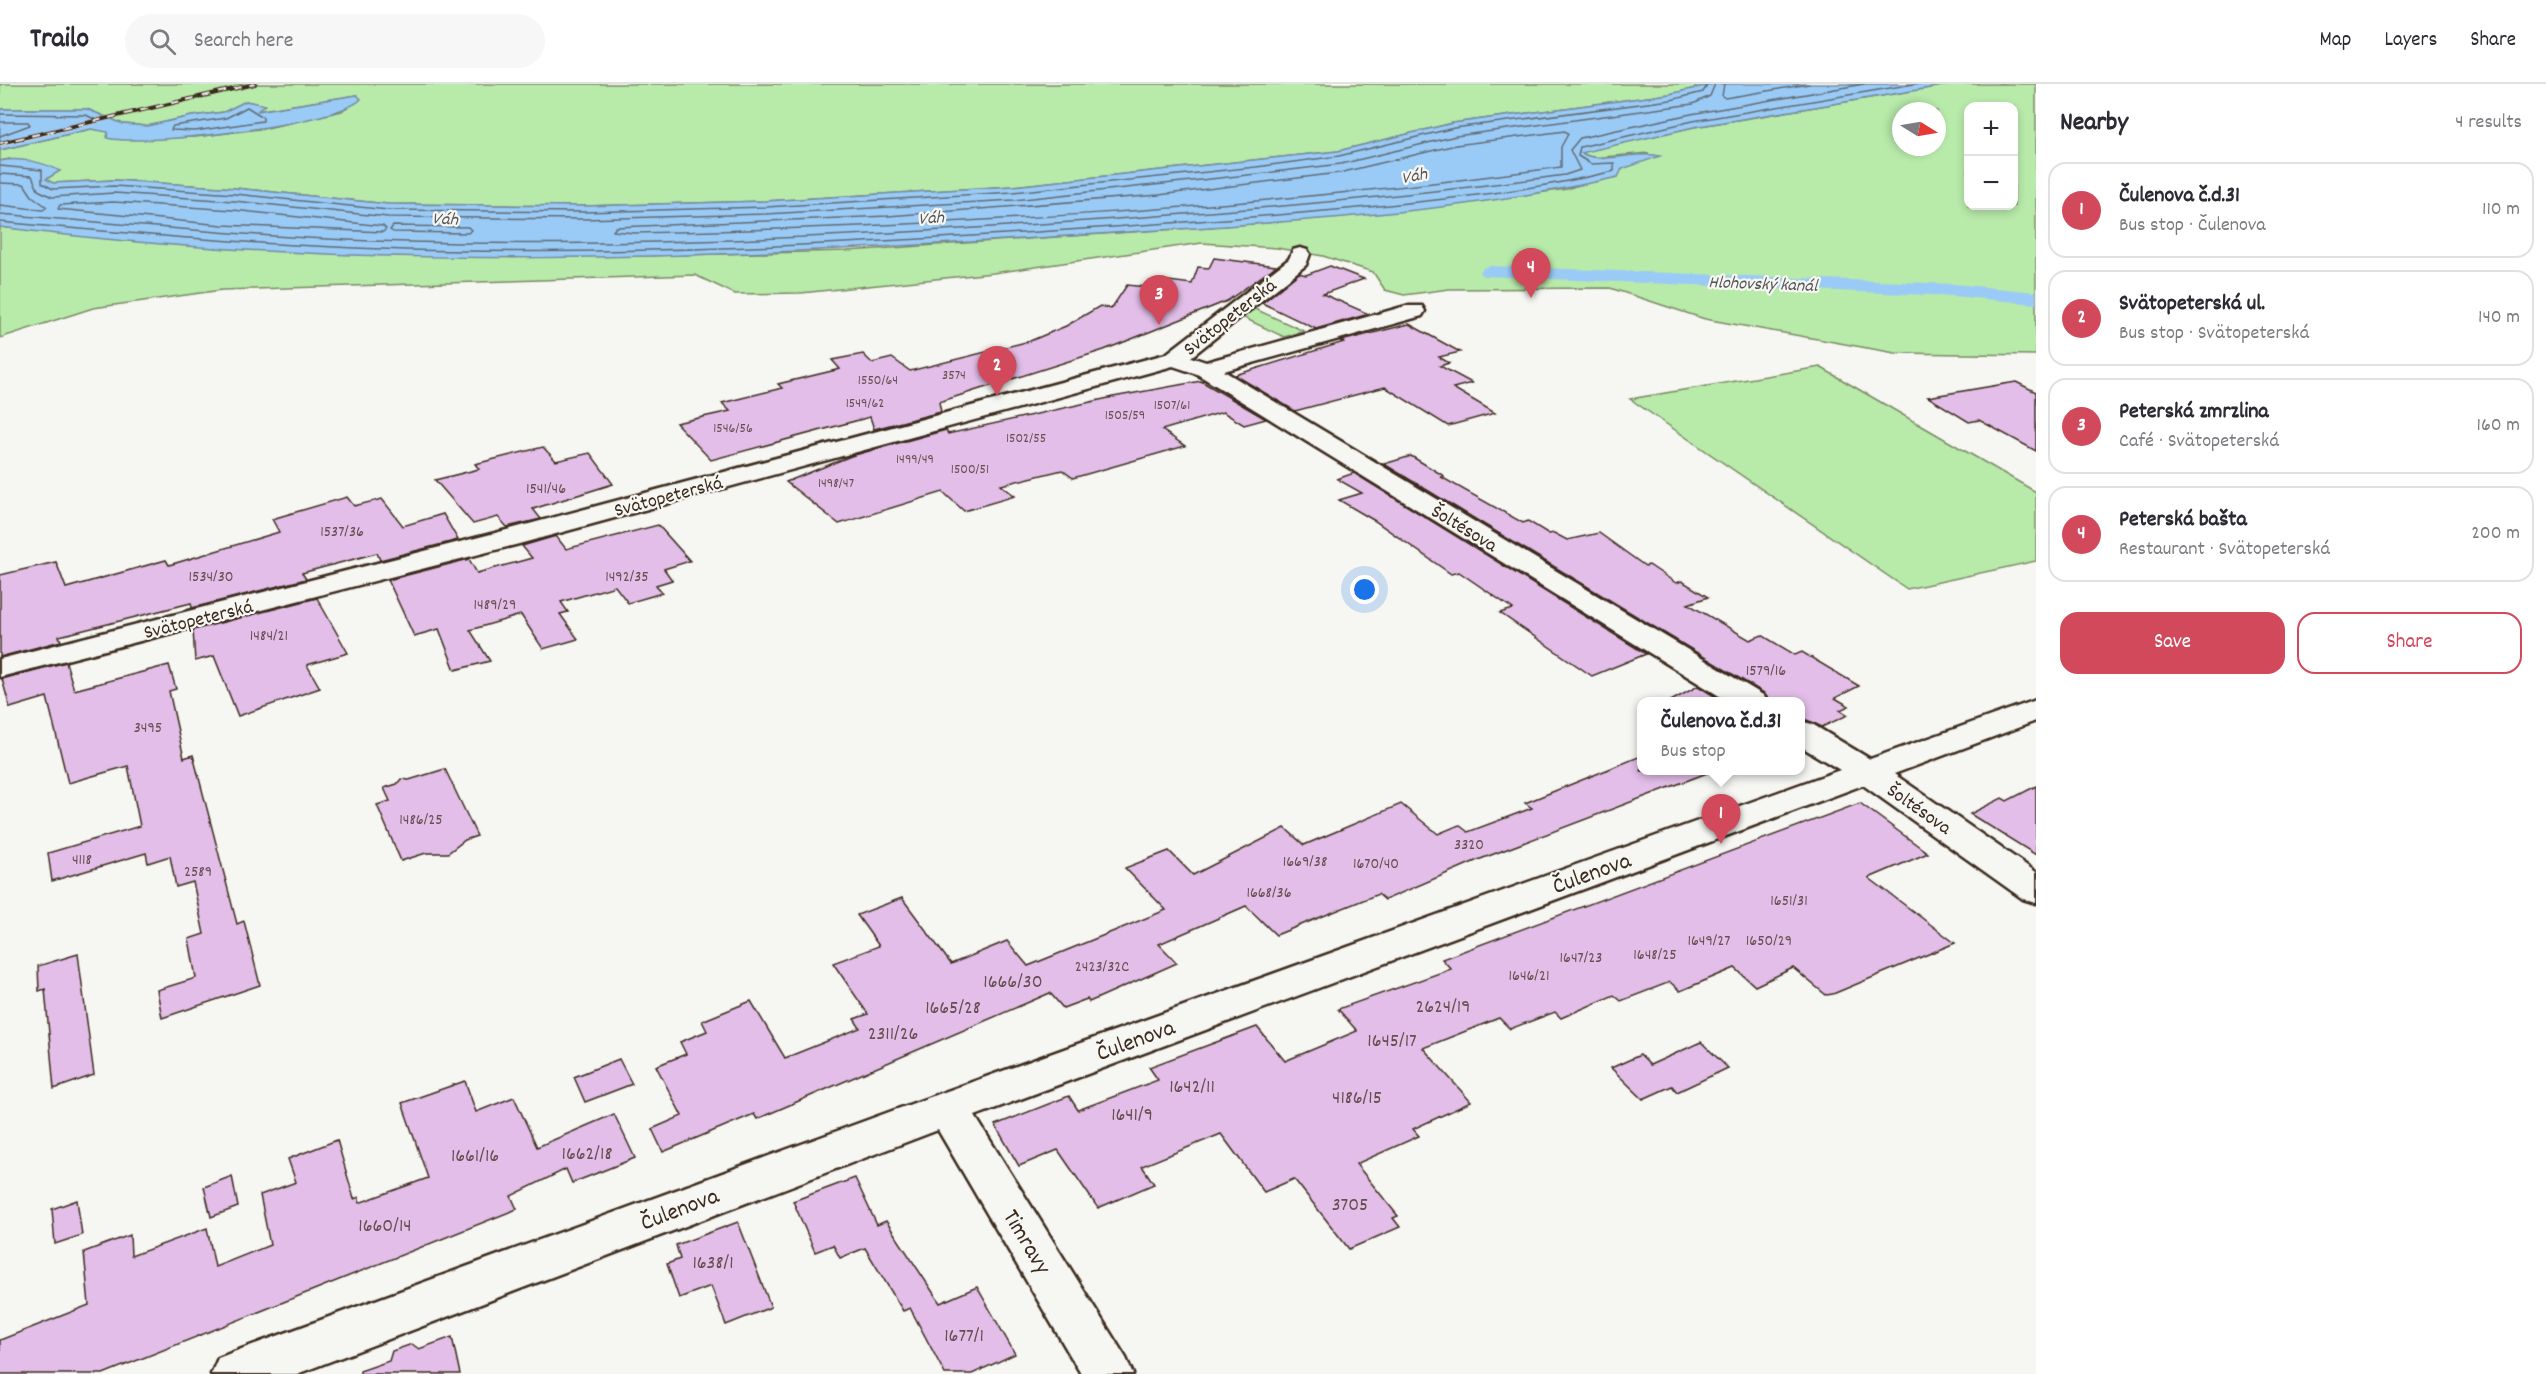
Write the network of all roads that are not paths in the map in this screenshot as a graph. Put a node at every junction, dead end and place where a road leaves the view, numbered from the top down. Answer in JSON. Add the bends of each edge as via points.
{"nodes":[{"id":1,"x":1300,"y":254,"type":"dead end"},
{"id":2,"x":1414,"y":311,"type":"dead end"},
{"id":3,"x":1174,"y":359,"type":"junction"},
{"id":4,"x":1205,"y":369,"type":"junction"},
{"id":5,"x":0,"y":668,"type":"edge"},
{"id":6,"x":1744,"y":697,"type":"edge"},
{"id":7,"x":2036,"y":710,"type":"edge"},
{"id":8,"x":1805,"y":734,"type":"edge"},
{"id":9,"x":1866,"y":771,"type":"junction"},
{"id":10,"x":2036,"y":890,"type":"edge"},
{"id":11,"x":948,"y":1108,"type":"junction"},
{"id":12,"x":236,"y":1374,"type":"edge"},
{"id":13,"x":1108,"y":1374,"type":"edge"}],
"edges":[{"from":1,"to":3,"type":"street","name":"Svätopeterská","via":[[1299,261]]},
{"from":2,"to":4,"type":"street","name":"Svätopeterská"},
{"from":3,"to":4,"type":"street","name":"Šoltésova"},
{"from":3,"to":5,"type":"street","name":"Svätopeterská","via":[[521,535]]},
{"from":4,"to":6,"type":"street","name":"Šoltésova"},
{"from":7,"to":9,"type":"street","name":"Čulenova"},
{"from":8,"to":9,"type":"street","name":"Šoltésova"},
{"from":9,"to":10,"type":"street","name":"Šoltésova"},
{"from":9,"to":11,"type":"street","name":"Čulenova"},
{"from":11,"to":12,"type":"street","name":"Čulenova"},
{"from":11,"to":13,"type":"street","name":"Timravy"}]}
